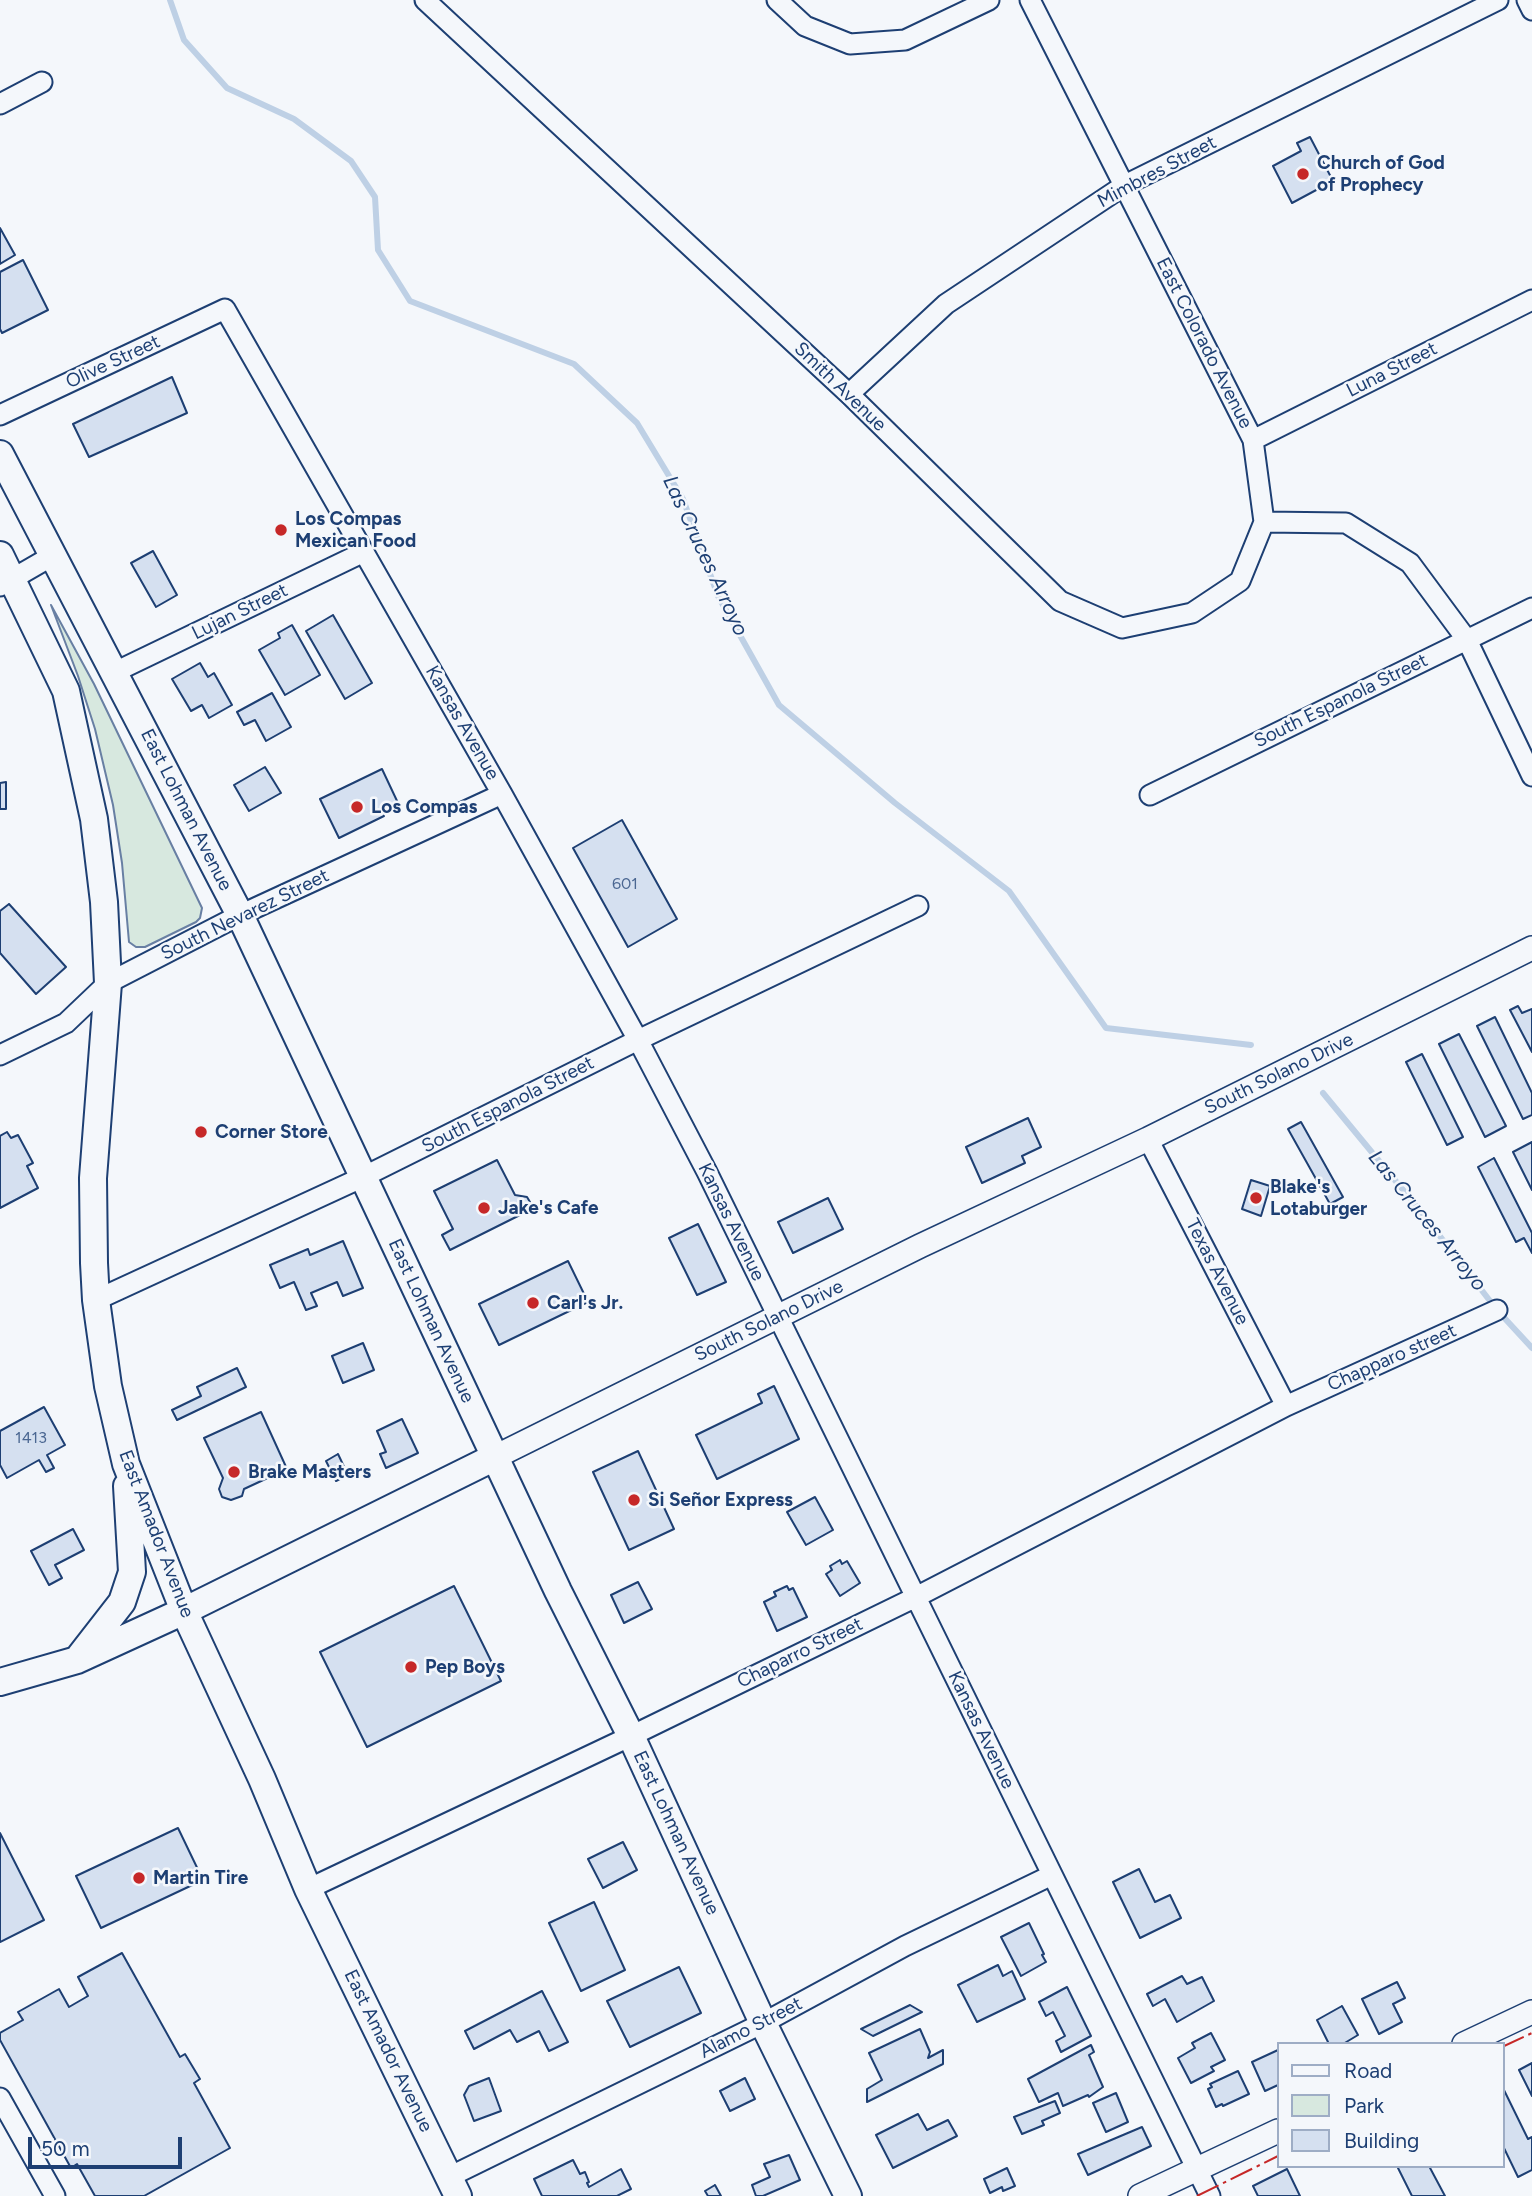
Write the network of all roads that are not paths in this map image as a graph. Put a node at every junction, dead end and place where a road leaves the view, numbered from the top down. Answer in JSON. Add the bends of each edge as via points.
{"nodes":[{"id":1,"x":425,"y":0,"type":"edge"},
{"id":2,"x":778,"y":0,"type":"edge"},
{"id":3,"x":989,"y":0,"type":"edge"},
{"id":4,"x":1030,"y":0,"type":"edge"},
{"id":5,"x":1498,"y":0,"type":"edge"},
{"id":6,"x":1527,"y":0,"type":"edge"},
{"id":7,"x":1532,"y":10,"type":"edge"},
{"id":8,"x":42,"y":82,"type":"dead end"},
{"id":9,"x":0,"y":104,"type":"edge"},
{"id":10,"x":1125,"y":185,"type":"junction"},
{"id":11,"x":1532,"y":300,"type":"edge"},
{"id":12,"x":225,"y":309,"type":"joint"},
{"id":13,"x":849,"y":394,"type":"junction"},
{"id":14,"x":0,"y":415,"type":"edge"},
{"id":15,"x":1253,"y":440,"type":"junction"},
{"id":16,"x":0,"y":454,"type":"edge"},
{"id":17,"x":1264,"y":522,"type":"junction"},
{"id":18,"x":364,"y":552,"type":"junction"},
{"id":19,"x":0,"y":555,"type":"edge"},
{"id":20,"x":52,"y":556,"type":"junction"},
{"id":21,"x":6,"y":583,"type":"edge"},
{"id":22,"x":1532,"y":608,"type":"edge"},
{"id":23,"x":1467,"y":640,"type":"junction"},
{"id":24,"x":115,"y":672,"type":"junction"},
{"id":25,"x":1532,"y":776,"type":"edge"},
{"id":26,"x":502,"y":794,"type":"junction"},
{"id":27,"x":1150,"y":795,"type":"dead end"},
{"id":28,"x":918,"y":906,"type":"dead end"},
{"id":29,"x":240,"y":915,"type":"junction"},
{"id":30,"x":1532,"y":948,"type":"edge"},
{"id":31,"x":108,"y":982,"type":"junction"},
{"id":32,"x":638,"y":1040,"type":"junction"},
{"id":33,"x":0,"y":1055,"type":"edge"},
{"id":34,"x":1148,"y":1139,"type":"junction"},
{"id":35,"x":363,"y":1177,"type":"junction"},
{"id":36,"x":96,"y":1300,"type":"junction"},
{"id":37,"x":1497,"y":1310,"type":"dead end"},
{"id":38,"x":778,"y":1317,"type":"junction"},
{"id":39,"x":1286,"y":1405,"type":"junction"},
{"id":40,"x":495,"y":1457,"type":"junction"},
{"id":41,"x":126,"y":1464,"type":"junction"},
{"id":42,"x":916,"y":1597,"type":"junction"},
{"id":43,"x":184,"y":1611,"type":"junction"},
{"id":44,"x":77,"y":1660,"type":"junction"},
{"id":45,"x":0,"y":1682,"type":"edge"},
{"id":46,"x":631,"y":1736,"type":"junction"},
{"id":47,"x":1052,"y":1875,"type":"junction"},
{"id":48,"x":309,"y":1889,"type":"junction"},
{"id":49,"x":1532,"y":2012,"type":"edge"},
{"id":50,"x":763,"y":2023,"type":"junction"},
{"id":51,"x":1468,"y":2042,"type":"edge"},
{"id":52,"x":0,"y":2098,"type":"edge"},
{"id":53,"x":1276,"y":2132,"type":"edge"},
{"id":54,"x":1197,"y":2170,"type":"junction"},
{"id":55,"x":454,"y":2187,"type":"edge"},
{"id":56,"x":55,"y":2196,"type":"edge"},
{"id":57,"x":848,"y":2196,"type":"edge"},
{"id":58,"x":1140,"y":2196,"type":"edge"},
{"id":59,"x":1210,"y":2196,"type":"edge"}],
"edges":[{"from":1,"to":13,"type":"street","name":"Smith Avenue"},
{"from":2,"to":3,"type":"street","via":[[805,26],[850,44],[905,40]]},
{"from":4,"to":10,"type":"street","name":"East Colorado Avenue"},
{"from":5,"to":10,"type":"street","name":"Mimbres Street"},
{"from":6,"to":7,"type":"street"},
{"from":8,"to":9,"type":"street"},
{"from":10,"to":13,"type":"street","name":"Mimbres Street","via":[[947,304]]},
{"from":10,"to":15,"type":"street","name":"East Colorado Avenue"},
{"from":11,"to":15,"type":"street","name":"Luna Street"},
{"from":12,"to":14,"type":"street","name":"Olive Street"},
{"from":12,"to":18,"type":"street","name":"Kansas Avenue"},
{"from":13,"to":17,"type":"street","name":"Smith Avenue","via":[[1060,601],[1122,628],[1192,613],[1240,581]]},
{"from":15,"to":17,"type":"street","name":"East Colorado Avenue"},
{"from":16,"to":20,"type":"main road","name":"East Lohman Avenue"},
{"from":17,"to":23,"type":"street","via":[[1346,523],[1410,564]]},
{"from":18,"to":24,"type":"street","name":"Lujan Street"},
{"from":18,"to":26,"type":"street","name":"Kansas Avenue"},
{"from":19,"to":21,"type":"main road"},
{"from":20,"to":21,"type":"street"},
{"from":20,"to":24,"type":"main road","name":"East Lohman Avenue"},
{"from":21,"to":31,"type":"main road","name":"East Amador Avenue","via":[[66,691],[94,819]]},
{"from":22,"to":23,"type":"street","name":"South Espanola Street"},
{"from":23,"to":25,"type":"street"},
{"from":23,"to":27,"type":"street","name":"South Espanola Street"},
{"from":24,"to":29,"type":"main road","name":"East Lohman Avenue"},
{"from":26,"to":29,"type":"street","name":"South Nevarez Street"},
{"from":26,"to":32,"type":"street","name":"Kansas Avenue"},
{"from":28,"to":32,"type":"street","name":"South Espanola Street"},
{"from":29,"to":31,"type":"street","name":"South Nevarez Street"},
{"from":29,"to":35,"type":"main road","name":"East Lohman Avenue"},
{"from":30,"to":34,"type":"street","name":"South Solano Drive"},
{"from":31,"to":33,"type":"street","name":"South Nevarez Street","via":[[66,1023]]},
{"from":31,"to":36,"type":"main road","name":"East Amador Avenue","via":[[93,1178]]},
{"from":32,"to":35,"type":"street","name":"South Espanola Street"},
{"from":32,"to":38,"type":"street","name":"Kansas Avenue"},
{"from":34,"to":38,"type":"street","name":"South Solano Drive"},
{"from":34,"to":39,"type":"street","name":"Texas Avenue"},
{"from":35,"to":36,"type":"street","name":"South Espanola Street"},
{"from":35,"to":40,"type":"main road","name":"East Lohman Avenue"},
{"from":36,"to":41,"type":"main road","name":"East Amador Avenue","via":[[108,1386]]},
{"from":37,"to":39,"type":"street","name":"Chapparo street"},
{"from":38,"to":40,"type":"street","name":"South Solano Drive"},
{"from":38,"to":42,"type":"street","name":"Kansas Avenue"},
{"from":39,"to":42,"type":"street","name":"Chaparro Street"},
{"from":40,"to":43,"type":"main road","name":"South Solano Drive"},
{"from":40,"to":46,"type":"main road","name":"East Lohman Avenue"},
{"from":41,"to":43,"type":"main road","name":"East Amador Avenue"},
{"from":41,"to":44,"type":"main road","via":[[132,1572],[122,1602]]},
{"from":42,"to":46,"type":"street","name":"Chaparro Street"},
{"from":42,"to":47,"type":"street","name":"Kansas Avenue"},
{"from":43,"to":44,"type":"main road","name":"South Solano Drive"},
{"from":43,"to":48,"type":"main road","name":"East Amador Avenue"},
{"from":44,"to":45,"type":"main road","name":"South Solano Drive"},
{"from":46,"to":48,"type":"street","name":"Chaparro Street"},
{"from":46,"to":50,"type":"main road","name":"East Lohman Avenue"},
{"from":47,"to":50,"type":"street","name":"Alamo Street","via":[[905,1946]]},
{"from":47,"to":54,"type":"street","name":"Kansas Avenue"},
{"from":48,"to":55,"type":"main road","name":"East Amador Avenue"},
{"from":49,"to":51,"type":"street"},
{"from":50,"to":55,"type":"street","name":"Alamo Street"},
{"from":50,"to":57,"type":"main road","name":"East Lohman Avenue"},
{"from":52,"to":56,"type":"street"},
{"from":53,"to":54,"type":"street"},
{"from":54,"to":58,"type":"street"},
{"from":54,"to":59,"type":"street","name":"Kansas Avenue"}]}
